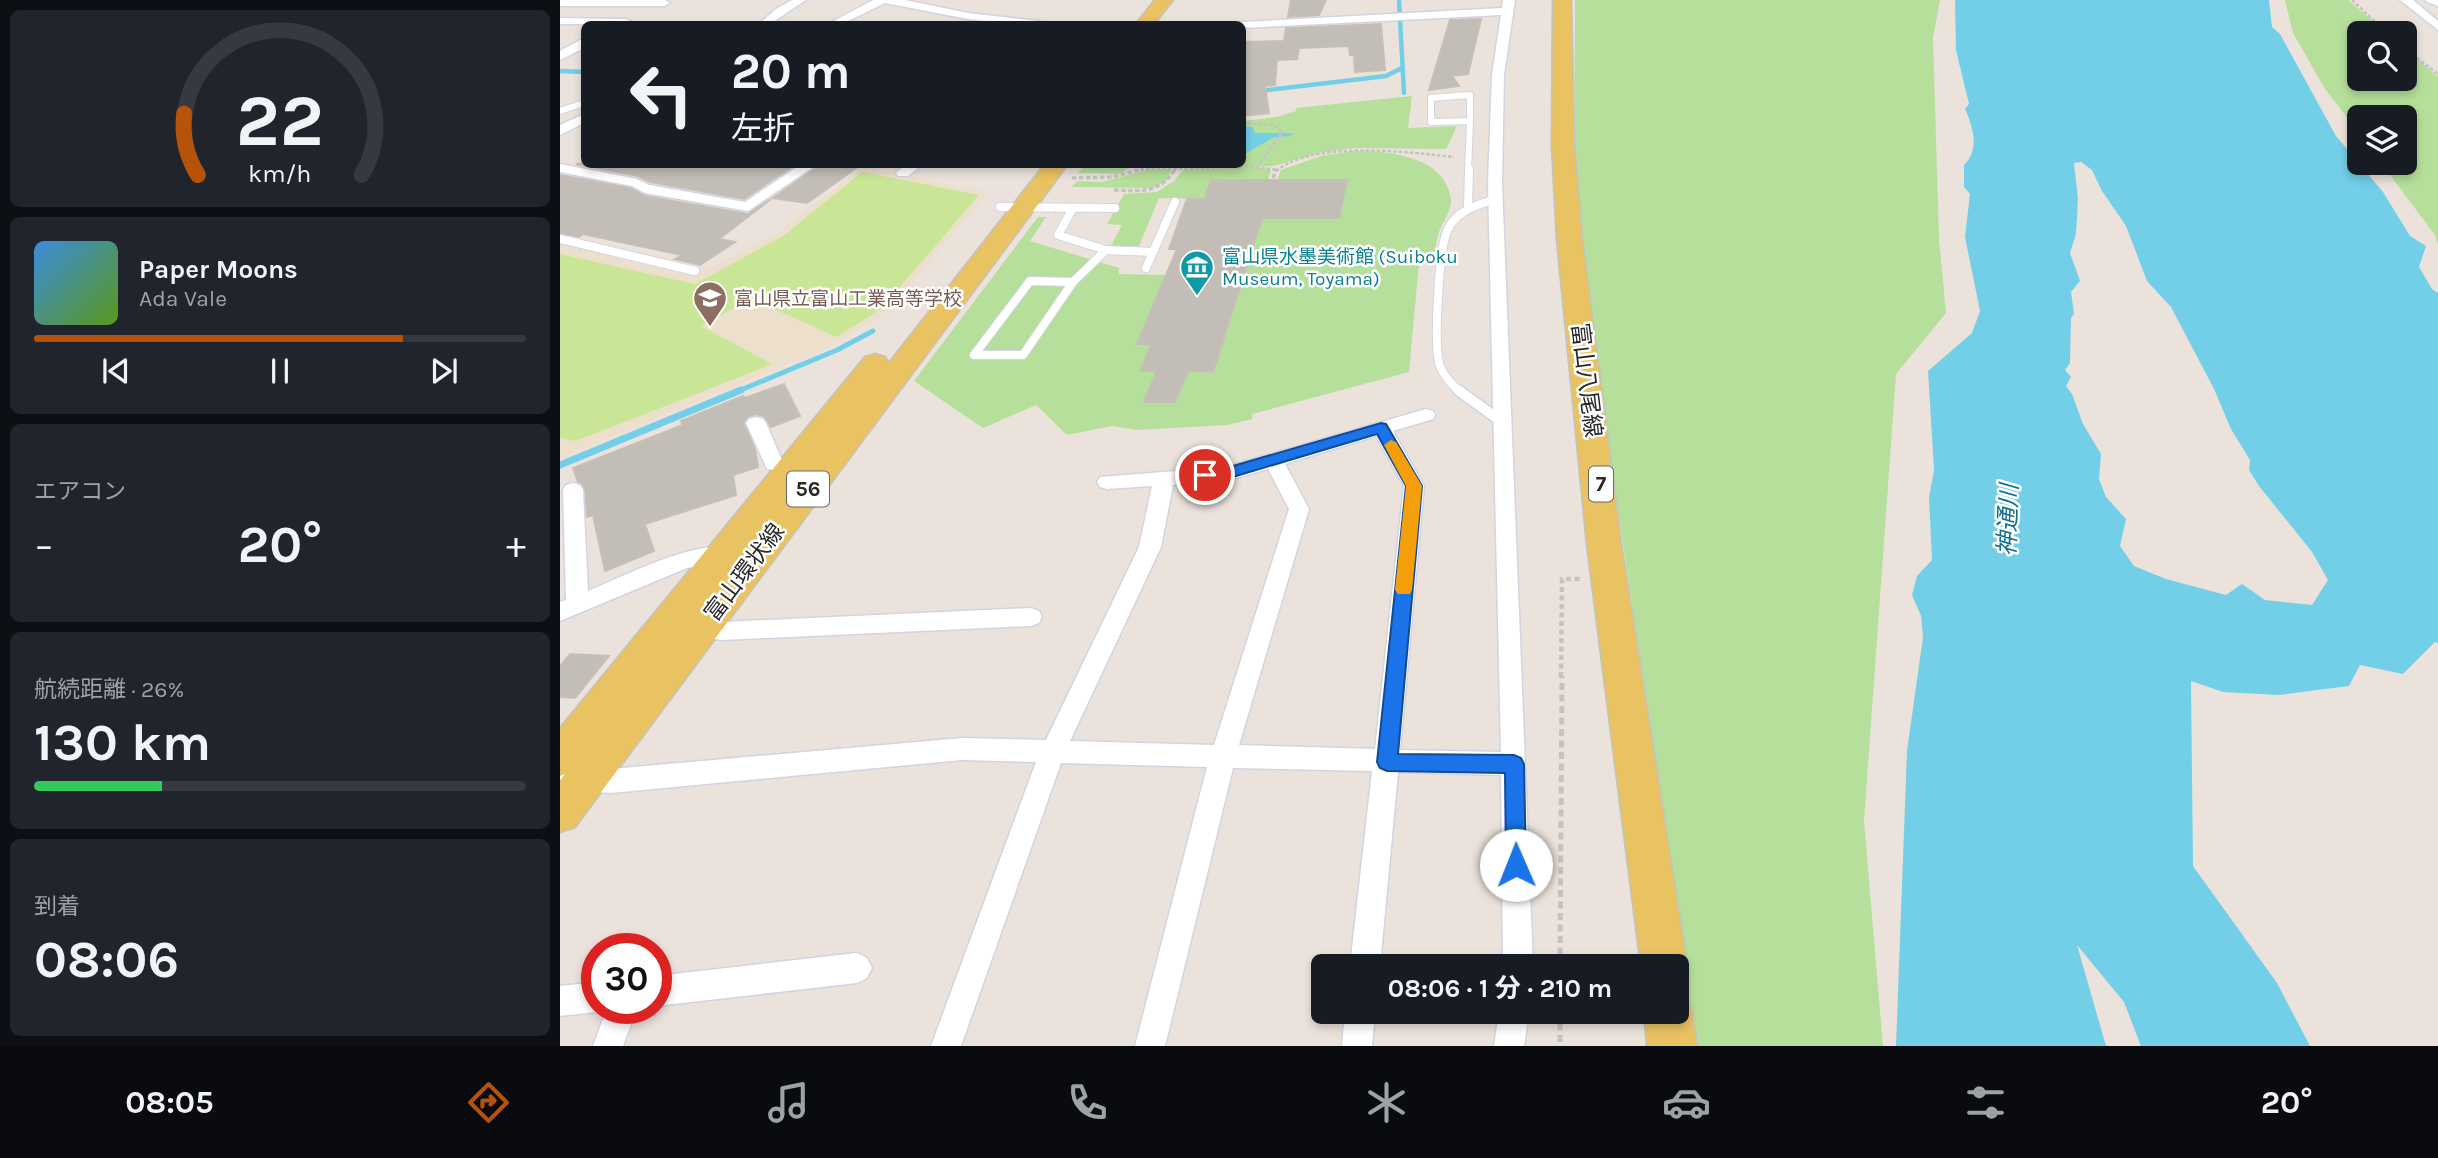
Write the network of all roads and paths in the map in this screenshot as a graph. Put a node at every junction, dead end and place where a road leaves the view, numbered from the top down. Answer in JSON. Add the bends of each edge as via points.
{"nodes":[{"id":1,"x":800,"y":0,"type":"edge"},
{"id":2,"x":882,"y":0,"type":"edge"},
{"id":3,"x":888,"y":0,"type":"edge"},
{"id":4,"x":1164,"y":0,"type":"edge"},
{"id":5,"x":1182,"y":0,"type":"edge"},
{"id":6,"x":1562,"y":0,"type":"edge"},
{"id":7,"x":2352,"y":0,"type":"edge"},
{"id":8,"x":2406,"y":0,"type":"edge"},
{"id":9,"x":668,"y":2,"type":"edge"},
{"id":10,"x":560,"y":3,"type":"edge"},
{"id":11,"x":1508,"y":5,"type":"edge"},
{"id":12,"x":560,"y":21,"type":"edge"},
{"id":13,"x":627,"y":21,"type":"edge"},
{"id":14,"x":768,"y":21,"type":"edge"},
{"id":15,"x":840,"y":21,"type":"edge"},
{"id":16,"x":1012,"y":21,"type":"edge"},
{"id":17,"x":1147,"y":21,"type":"edge"},
{"id":18,"x":1165,"y":21,"type":"edge"},
{"id":19,"x":2374,"y":21,"type":"edge"},
{"id":20,"x":581,"y":22,"type":"edge"},
{"id":21,"x":1246,"y":25,"type":"edge"},
{"id":22,"x":2438,"y":27,"type":"edge"},
{"id":23,"x":581,"y":44,"type":"edge"},
{"id":24,"x":581,"y":53,"type":"edge"},
{"id":25,"x":562,"y":54,"type":"edge"},
{"id":26,"x":2417,"y":58,"type":"edge"},
{"id":27,"x":2438,"y":74,"type":"edge"},
{"id":28,"x":581,"y":104,"type":"edge"},
{"id":29,"x":560,"y":113,"type":"edge"},
{"id":30,"x":581,"y":117,"type":"edge"},
{"id":31,"x":581,"y":120,"type":"edge"},
{"id":32,"x":1470,"y":121,"type":"junction"},
{"id":33,"x":1246,"y":123,"type":"edge"},
{"id":34,"x":560,"y":131,"type":"edge"},
{"id":35,"x":1469,"y":159,"type":"junction"},
{"id":36,"x":1246,"y":166,"type":"edge"},
{"id":37,"x":1258,"y":166,"type":"junction"},
{"id":38,"x":560,"y":168,"type":"edge"},
{"id":39,"x":618,"y":168,"type":"edge"},
{"id":40,"x":805,"y":168,"type":"edge"},
{"id":41,"x":910,"y":168,"type":"edge"},
{"id":42,"x":1032,"y":168,"type":"edge"},
{"id":43,"x":1135,"y":168,"type":"edge"},
{"id":44,"x":1176,"y":168,"type":"edge"},
{"id":45,"x":1276,"y":170,"type":"junction"},
{"id":46,"x":903,"y":173,"type":"dead end"},
{"id":47,"x":1062,"y":174,"type":"edge"},
{"id":48,"x":603,"y":177,"type":"junction"},
{"id":49,"x":1273,"y":178,"type":"dead end"},
{"id":50,"x":1113,"y":190,"type":"dead end"},
{"id":51,"x":1495,"y":198,"type":"junction"},
{"id":52,"x":1175,"y":202,"type":"dead end"},
{"id":53,"x":1011,"y":207,"type":"junction"},
{"id":54,"x":1468,"y":207,"type":"junction"},
{"id":55,"x":1073,"y":208,"type":"junction"},
{"id":56,"x":1115,"y":208,"type":"dead end"},
{"id":57,"x":560,"y":239,"type":"edge"},
{"id":58,"x":1106,"y":250,"type":"junction"},
{"id":59,"x":1153,"y":252,"type":"junction"},
{"id":60,"x":1146,"y":268,"type":"dead end"},
{"id":61,"x":695,"y":271,"type":"dead end"},
{"id":62,"x":1073,"y":282,"type":"junction"},
{"id":63,"x":1426,"y":415,"type":"dead end"},
{"id":64,"x":1502,"y":422,"type":"junction"},
{"id":65,"x":756,"y":423,"type":"dead end"},
{"id":66,"x":1381,"y":428,"type":"junction"},
{"id":67,"x":1273,"y":460,"type":"junction"},
{"id":68,"x":793,"y":467,"type":"junction"},
{"id":69,"x":1164,"y":478,"type":"junction"},
{"id":70,"x":1107,"y":482,"type":"dead end"},
{"id":71,"x":573,"y":490,"type":"dead end"},
{"id":72,"x":739,"y":557,"type":"junction"},
{"id":73,"x":1590,"y":579,"type":"dead end"},
{"id":74,"x":568,"y":609,"type":"edge"},
{"id":75,"x":1031,"y":617,"type":"dead end"},
{"id":76,"x":664,"y":628,"type":"junction"},
{"id":77,"x":701,"y":629,"type":"junction"},
{"id":78,"x":1053,"y":751,"type":"junction"},
{"id":79,"x":1223,"y":755,"type":"junction"},
{"id":80,"x":560,"y":758,"type":"edge"},
{"id":81,"x":1387,"y":762,"type":"junction"},
{"id":82,"x":1514,"y":764,"type":"junction"},
{"id":83,"x":573,"y":779,"type":"edge"},
{"id":84,"x":560,"y":813,"type":"edge"},
{"id":85,"x":1366,"y":954,"type":"edge"},
{"id":86,"x":1518,"y":954,"type":"edge"},
{"id":87,"x":1560,"y":954,"type":"edge"},
{"id":88,"x":1662,"y":954,"type":"edge"},
{"id":89,"x":857,"y":968,"type":"dead end"},
{"id":90,"x":672,"y":989,"type":"edge"},
{"id":91,"x":581,"y":999,"type":"edge"},
{"id":92,"x":560,"y":1001,"type":"edge"},
{"id":93,"x":616,"y":1024,"type":"edge"},
{"id":94,"x":1359,"y":1024,"type":"edge"},
{"id":95,"x":1512,"y":1024,"type":"edge"},
{"id":96,"x":1560,"y":1024,"type":"edge"},
{"id":97,"x":1669,"y":1024,"type":"edge"},
{"id":98,"x":607,"y":1046,"type":"edge"},
{"id":99,"x":946,"y":1046,"type":"edge"},
{"id":100,"x":1150,"y":1046,"type":"edge"},
{"id":101,"x":1357,"y":1046,"type":"edge"},
{"id":102,"x":1509,"y":1046,"type":"edge"},
{"id":103,"x":1560,"y":1046,"type":"edge"},
{"id":104,"x":1672,"y":1046,"type":"edge"}],
"edges":[{"from":1,"to":14,"type":"street"},
{"from":2,"to":15,"type":"street"},
{"from":3,"to":16,"type":"street"},
{"from":4,"to":17,"type":"main road"},
{"from":5,"to":18,"type":"main road"},
{"from":6,"to":88,"type":"main road","name":"富山八尾線","number":"7","via":[[1566,198],[1601,483],[1604,544]]},
{"from":7,"to":19,"type":"path"},
{"from":8,"to":22,"type":"street"},
{"from":9,"to":10,"type":"street"},
{"from":9,"to":13,"type":"street"},
{"from":11,"to":21,"type":"street","via":[[1409,16]]},
{"from":11,"to":51,"type":"street","via":[[1498,75]]},
{"from":12,"to":20,"type":"street"},
{"from":23,"to":25,"type":"street"},
{"from":24,"to":25,"type":"street"},
{"from":26,"to":27,"type":"path"},
{"from":28,"to":29,"type":"lane"},
{"from":29,"to":30,"type":"street"},
{"from":31,"to":34,"type":"street"},
{"from":32,"to":32,"type":"lane","via":[[1471,95],[1431,98],[1431,122]]},
{"from":32,"to":35,"type":"lane"},
{"from":33,"to":37,"type":"path","via":[[1281,128]]},
{"from":35,"to":45,"type":"path","via":[[1376,149],[1320,155]]},
{"from":35,"to":54,"type":"lane"},
{"from":36,"to":37,"type":"path"},
{"from":37,"to":45,"type":"path"},
{"from":38,"to":48,"type":"street"},
{"from":39,"to":48,"type":"street"},
{"from":40,"to":48,"type":"street","via":[[748,207]]},
{"from":41,"to":46,"type":"street"},
{"from":42,"to":53,"type":"main road","name":"富山環状線","number":"56"},
{"from":43,"to":47,"type":"path","via":[[1113,177]]},
{"from":44,"to":50,"type":"path","via":[[1162,187]]},
{"from":45,"to":49,"type":"path"},
{"from":47,"to":53,"type":"main road","name":"富山環状線","number":"56"},
{"from":51,"to":54,"type":"lane"},
{"from":51,"to":64,"type":"street"},
{"from":52,"to":59,"type":"lane"},
{"from":53,"to":55,"type":"lane"},
{"from":53,"to":68,"type":"main road","name":"富山環状線","number":"56"},
{"from":53,"to":72,"type":"main road","name":"富山環状線","number":"56"},
{"from":54,"to":64,"type":"lane","via":[[1456,215],[1446,232],[1436,353],[1443,373],[1460,393]]},
{"from":55,"to":56,"type":"lane"},
{"from":55,"to":58,"type":"lane","via":[[1058,235]]},
{"from":57,"to":61,"type":"lane"},
{"from":58,"to":59,"type":"lane"},
{"from":58,"to":62,"type":"lane"},
{"from":59,"to":60,"type":"lane"},
{"from":62,"to":62,"type":"lane","via":[[1023,355],[974,355],[1030,281]]},
{"from":63,"to":66,"type":"street"},
{"from":64,"to":82,"type":"street"},
{"from":65,"to":68,"type":"street","via":[[774,464]]},
{"from":66,"to":67,"type":"street"},
{"from":66,"to":81,"type":"street","via":[[1414,486]]},
{"from":67,"to":69,"type":"street","via":[[1226,474]]},
{"from":67,"to":79,"type":"street","via":[[1299,509]]},
{"from":68,"to":72,"type":"main road","name":"富山環状線","number":"56"},
{"from":69,"to":70,"type":"street"},
{"from":69,"to":78,"type":"street","via":[[1150,547]]},
{"from":71,"to":74,"type":"street"},
{"from":72,"to":74,"type":"street","via":[[684,559]]},
{"from":72,"to":76,"type":"main road","name":"富山環状線","number":"56"},
{"from":72,"to":77,"type":"main road","name":"富山環状線","number":"56"},
{"from":73,"to":87,"type":"path","via":[[1562,579]]},
{"from":75,"to":77,"type":"street"},
{"from":76,"to":77,"type":"street"},
{"from":76,"to":80,"type":"main road","name":"富山環状線","number":"56"},
{"from":77,"to":83,"type":"main road","name":"富山環状線","number":"56"},
{"from":78,"to":79,"type":"street"},
{"from":78,"to":83,"type":"street","via":[[962,749],[611,780]]},
{"from":78,"to":99,"type":"street"},
{"from":79,"to":81,"type":"street"},
{"from":79,"to":100,"type":"street"},
{"from":81,"to":82,"type":"street"},
{"from":81,"to":85,"type":"street"},
{"from":82,"to":86,"type":"street"},
{"from":83,"to":84,"type":"main road","name":"富山環状線","number":"56"},
{"from":89,"to":90,"type":"street"},
{"from":91,"to":92,"type":"street"},
{"from":93,"to":98,"type":"street"},
{"from":94,"to":101,"type":"street"},
{"from":95,"to":102,"type":"street"},
{"from":96,"to":103,"type":"path"},
{"from":97,"to":104,"type":"main road"}]}
